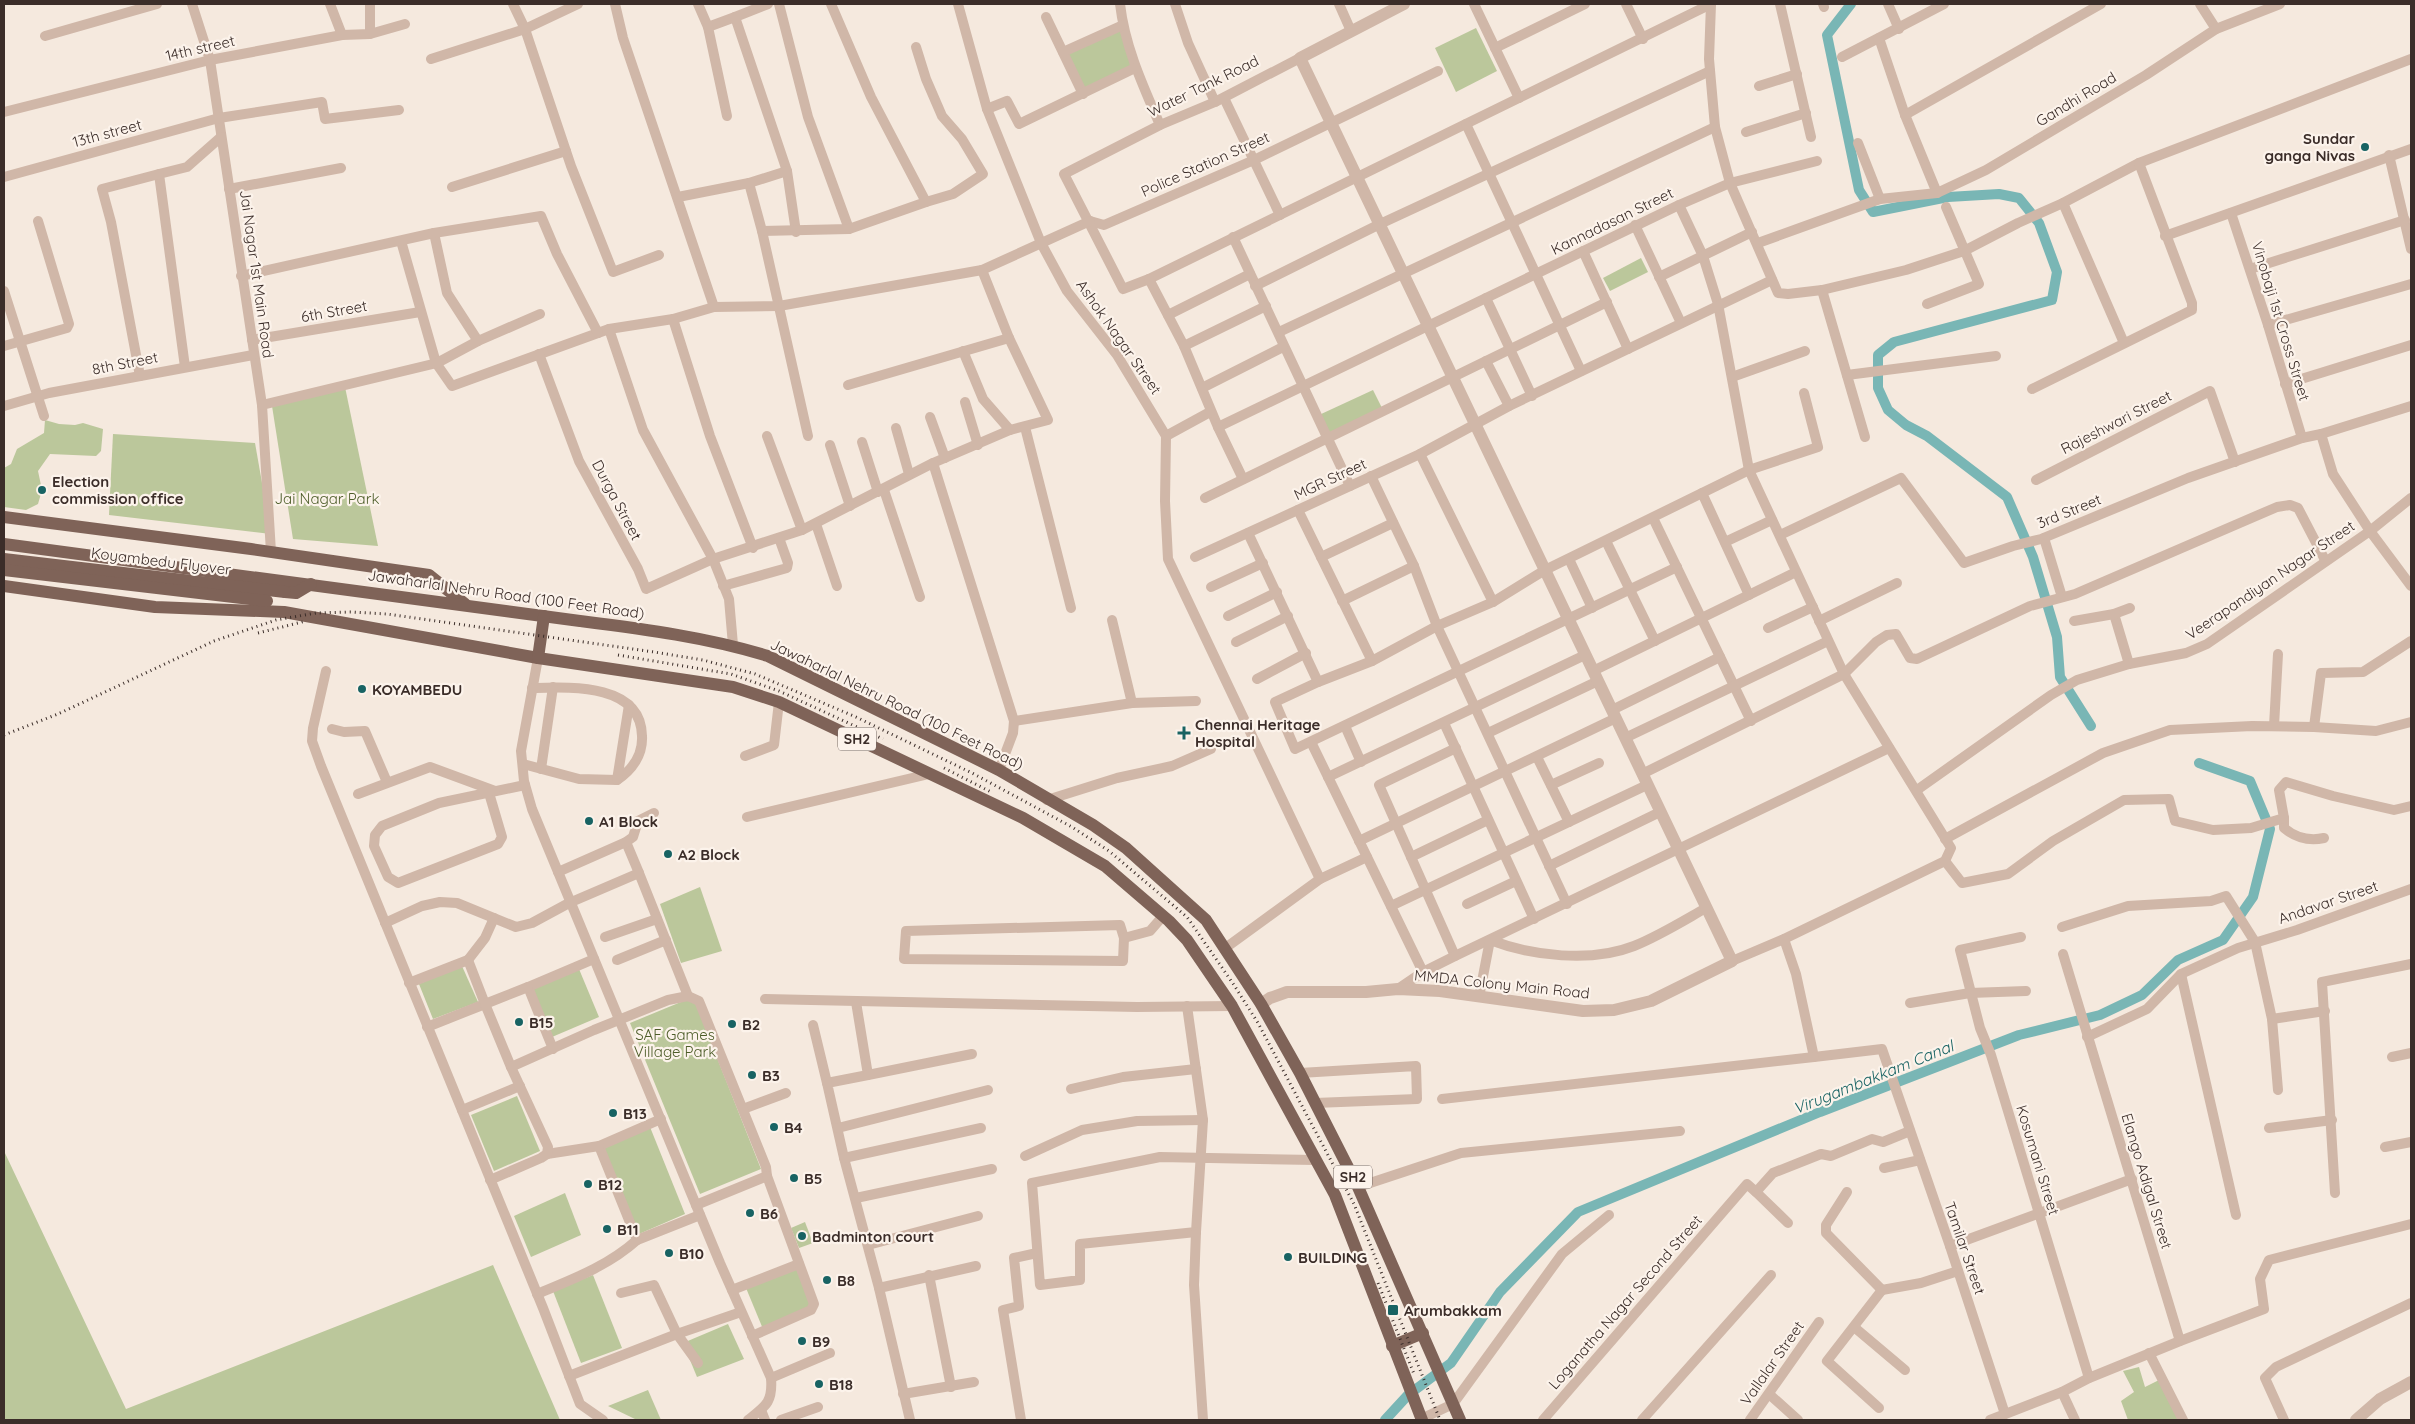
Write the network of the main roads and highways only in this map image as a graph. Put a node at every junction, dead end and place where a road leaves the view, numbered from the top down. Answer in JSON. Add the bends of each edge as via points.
{"nodes":[{"id":1,"x":4,"y":517,"type":"edge"},
{"id":2,"x":7,"y":545,"type":"edge"},
{"id":3,"x":4,"y":558,"type":"edge"},
{"id":4,"x":4,"y":570,"type":"edge"},
{"id":5,"x":311,"y":584,"type":"junction"},
{"id":6,"x":5,"y":586,"type":"edge"},
{"id":7,"x":466,"y":605,"type":"junction"},
{"id":8,"x":284,"y":612,"type":"junction"},
{"id":9,"x":544,"y":616,"type":"junction"},
{"id":10,"x":538,"y":658,"type":"junction"},
{"id":11,"x":1423,"y":1333,"type":"junction"},
{"id":12,"x":1392,"y":1346,"type":"junction"},
{"id":13,"x":1420,"y":1416,"type":"edge"},
{"id":14,"x":1460,"y":1420,"type":"edge"}],
"edges":[{"from":1,"to":7,"type":"main road","via":[[429,575]]},
{"from":2,"to":5,"type":"main road","name":"Jawaharlal Nehru Road (100 Feet Road)","number":"SH2"},
{"from":2,"to":6,"type":"main road"},
{"from":3,"to":5,"type":"main road","name":"Koyambedu Flyover","bridge":true,"via":[[296,593]]},
{"from":4,"to":8,"type":"main road","name":"Koyambedu Flyover","bridge":true,"via":[[267,601]]},
{"from":5,"to":7,"type":"main road","name":"Jawaharlal Nehru Road (100 Feet Road)","number":"SH2"},
{"from":6,"to":8,"type":"main road","number":"SH2","via":[[154,607]]},
{"from":7,"to":9,"type":"main road","name":"Jawaharlal Nehru Road (100 Feet Road)","number":"SH2"},
{"from":8,"to":10,"type":"main road","number":"SH2"},
{"from":9,"to":10,"type":"main road"},
{"from":9,"to":11,"type":"main road","name":"Jawaharlal Nehru Road (100 Feet Road)","number":"SH2","via":[[661,632],[732,645],[768,656],[999,770],[1126,848],[1206,920],[1261,1004],[1358,1188]]},
{"from":10,"to":12,"type":"main road","number":"SH2","via":[[733,687],[779,702],[1023,818],[1105,866],[1187,940],[1232,1006],[1335,1195]]},
{"from":11,"to":12,"type":"main road"},
{"from":11,"to":14,"type":"main road","name":"Jawaharlal Nehru Road (100 Feet Road)","number":"SH2"},
{"from":12,"to":13,"type":"main road","number":"SH2"}]}
